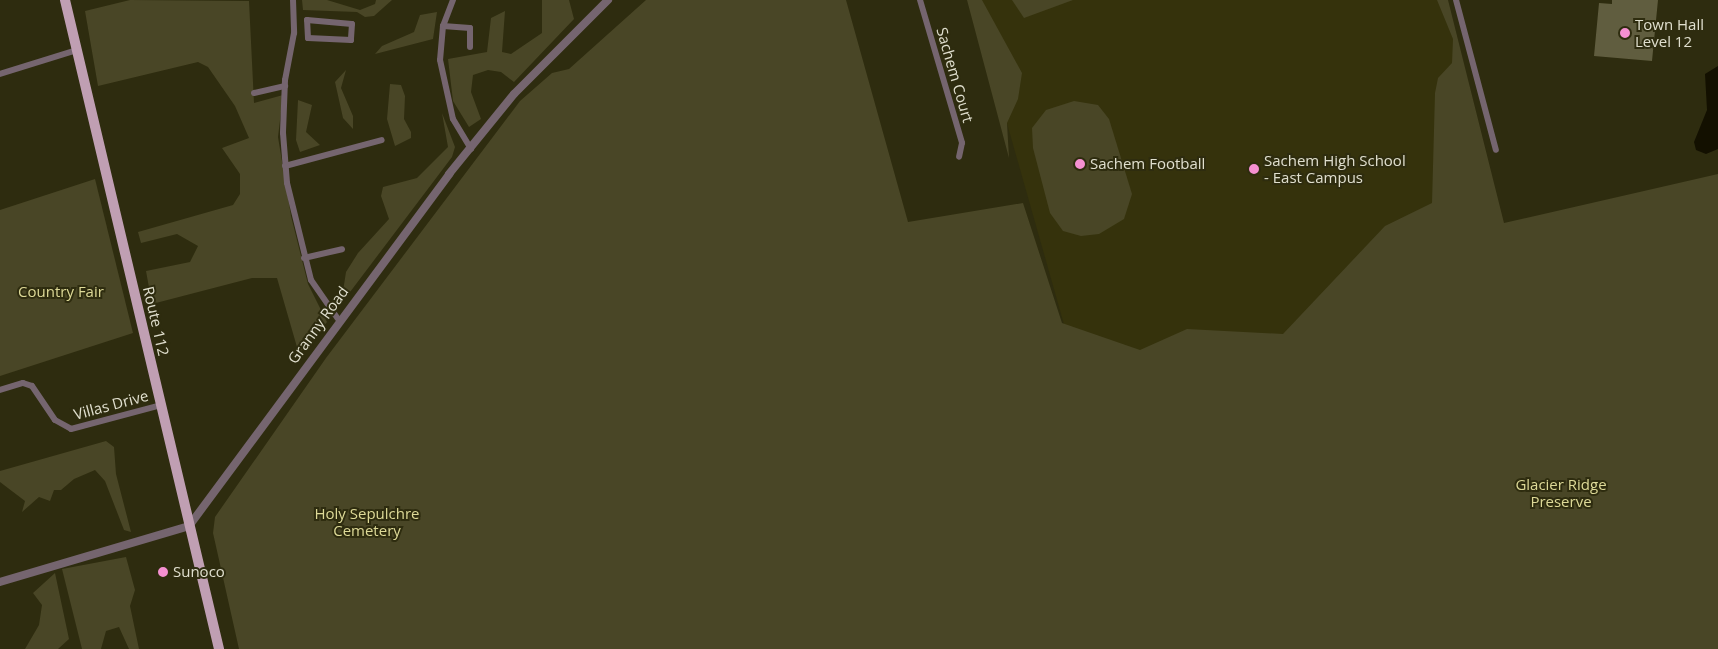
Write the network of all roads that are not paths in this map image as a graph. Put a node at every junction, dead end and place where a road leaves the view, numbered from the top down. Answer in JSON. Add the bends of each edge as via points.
{"nodes":[{"id":1,"x":65,"y":0,"type":"edge"},
{"id":2,"x":293,"y":0,"type":"edge"},
{"id":3,"x":452,"y":0,"type":"edge"},
{"id":4,"x":608,"y":0,"type":"edge"},
{"id":5,"x":920,"y":0,"type":"edge"},
{"id":6,"x":1456,"y":0,"type":"edge"},
{"id":7,"x":295,"y":18,"type":"junction"},
{"id":8,"x":307,"y":20,"type":"junction"},
{"id":9,"x":443,"y":26,"type":"junction"},
{"id":10,"x":470,"y":47,"type":"dead end"},
{"id":11,"x":77,"y":50,"type":"junction"},
{"id":12,"x":0,"y":74,"type":"edge"},
{"id":13,"x":285,"y":86,"type":"junction"},
{"id":14,"x":254,"y":92,"type":"dead end"},
{"id":15,"x":382,"y":140,"type":"dead end"},
{"id":16,"x":471,"y":149,"type":"junction"},
{"id":17,"x":1496,"y":150,"type":"dead end"},
{"id":18,"x":959,"y":157,"type":"dead end"},
{"id":19,"x":285,"y":166,"type":"junction"},
{"id":20,"x":342,"y":249,"type":"dead end"},
{"id":21,"x":304,"y":258,"type":"junction"},
{"id":22,"x":338,"y":319,"type":"junction"},
{"id":23,"x":0,"y":390,"type":"edge"},
{"id":24,"x":161,"y":405,"type":"junction"},
{"id":25,"x":189,"y":526,"type":"junction"},
{"id":26,"x":0,"y":582,"type":"edge"},
{"id":27,"x":219,"y":649,"type":"edge"}],
"edges":[{"from":1,"to":11,"type":"main road","name":"Route 112"},
{"from":2,"to":7,"type":"street"},
{"from":3,"to":9,"type":"street"},
{"from":4,"to":16,"type":"street","name":"Granny Road","via":[[514,94]]},
{"from":5,"to":18,"type":"street","name":"Sachem Court","via":[[962,143]]},
{"from":6,"to":17,"type":"street"},
{"from":7,"to":8,"type":"street"},
{"from":7,"to":13,"type":"street"},
{"from":8,"to":8,"type":"street","via":[[308,38],[351,40],[352,24]]},
{"from":9,"to":10,"type":"street","via":[[470,28]]},
{"from":9,"to":16,"type":"street","via":[[440,60],[444,91],[453,119]]},
{"from":11,"to":12,"type":"street"},
{"from":11,"to":24,"type":"main road","name":"Route 112"},
{"from":13,"to":14,"type":"street"},
{"from":13,"to":19,"type":"street"},
{"from":15,"to":19,"type":"street"},
{"from":16,"to":22,"type":"street","name":"Granny Road"},
{"from":19,"to":21,"type":"street"},
{"from":20,"to":21,"type":"street"},
{"from":21,"to":22,"type":"street","via":[[311,280]]},
{"from":22,"to":25,"type":"street","name":"Granny Road"},
{"from":23,"to":24,"type":"street","name":"Villas Drive","via":[[23,383],[32,386],[55,420],[71,429]]},
{"from":24,"to":25,"type":"main road","name":"Route 112"},
{"from":25,"to":26,"type":"street"},
{"from":25,"to":27,"type":"main road","name":"Route 112"}]}
